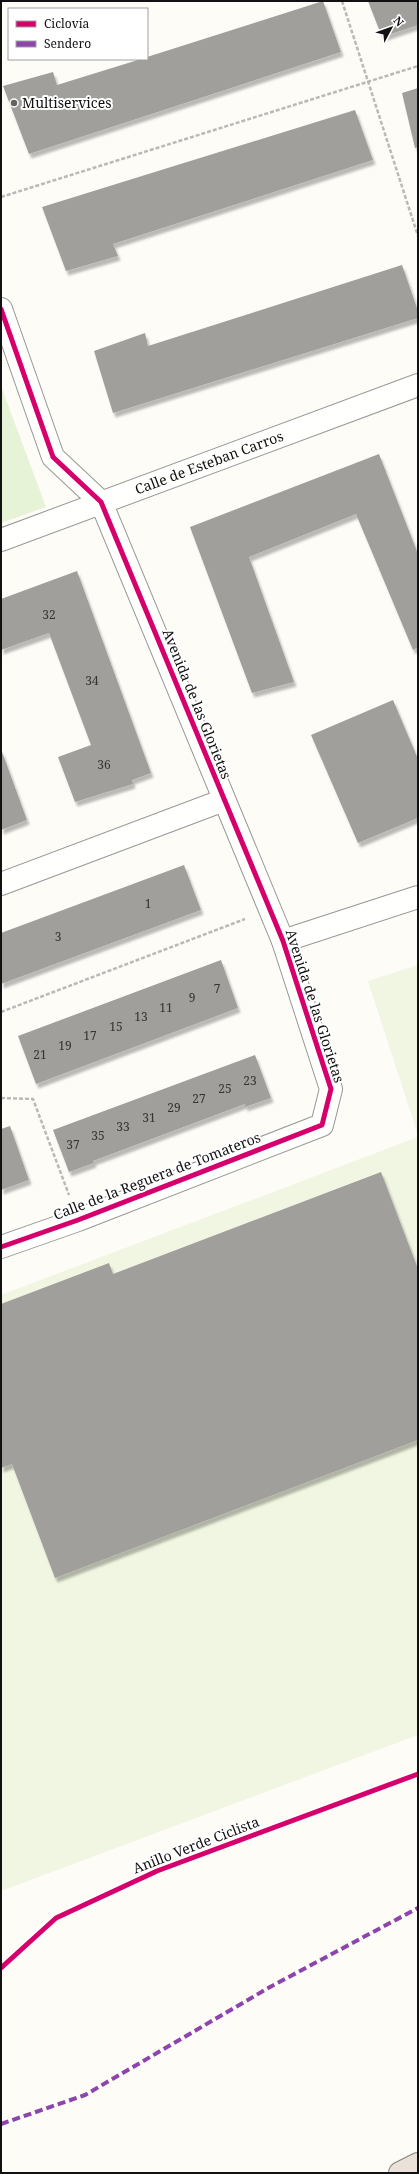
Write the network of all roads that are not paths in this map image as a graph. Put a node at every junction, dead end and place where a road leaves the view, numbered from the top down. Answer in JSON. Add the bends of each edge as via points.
{"nodes":[{"id":1,"x":1,"y":310,"type":"edge"},
{"id":2,"x":418,"y":385,"type":"edge"},
{"id":3,"x":101,"y":502,"type":"junction"},
{"id":4,"x":1,"y":540,"type":"edge"},
{"id":5,"x":224,"y":800,"type":"junction"},
{"id":6,"x":1,"y":884,"type":"edge"},
{"id":7,"x":418,"y":897,"type":"edge"},
{"id":8,"x":283,"y":941,"type":"junction"},
{"id":9,"x":322,"y":1125,"type":"joint"},
{"id":10,"x":1,"y":1247,"type":"edge"},
{"id":11,"x":418,"y":2164,"type":"edge"},
{"id":12,"x":400,"y":2173,"type":"edge"}],
"edges":[{"from":1,"to":3,"type":"street","name":"Avenida de las Glorietas","via":[[53,457]]},
{"from":2,"to":3,"type":"street","name":"Calle de Esteban Carros"},
{"from":3,"to":4,"type":"street","name":"Calle de Esteban Carros"},
{"from":3,"to":5,"type":"street","name":"Avenida de las Glorietas"},
{"from":5,"to":6,"type":"street"},
{"from":5,"to":8,"type":"street","name":"Avenida de las Glorietas"},
{"from":7,"to":8,"type":"street"},
{"from":8,"to":9,"type":"street","name":"Avenida de las Glorietas","via":[[331,1088]]},
{"from":9,"to":10,"type":"street","name":"Calle de la Reguera de Tomateros","via":[[78,1220]]},
{"from":11,"to":12,"type":"highway"}]}
